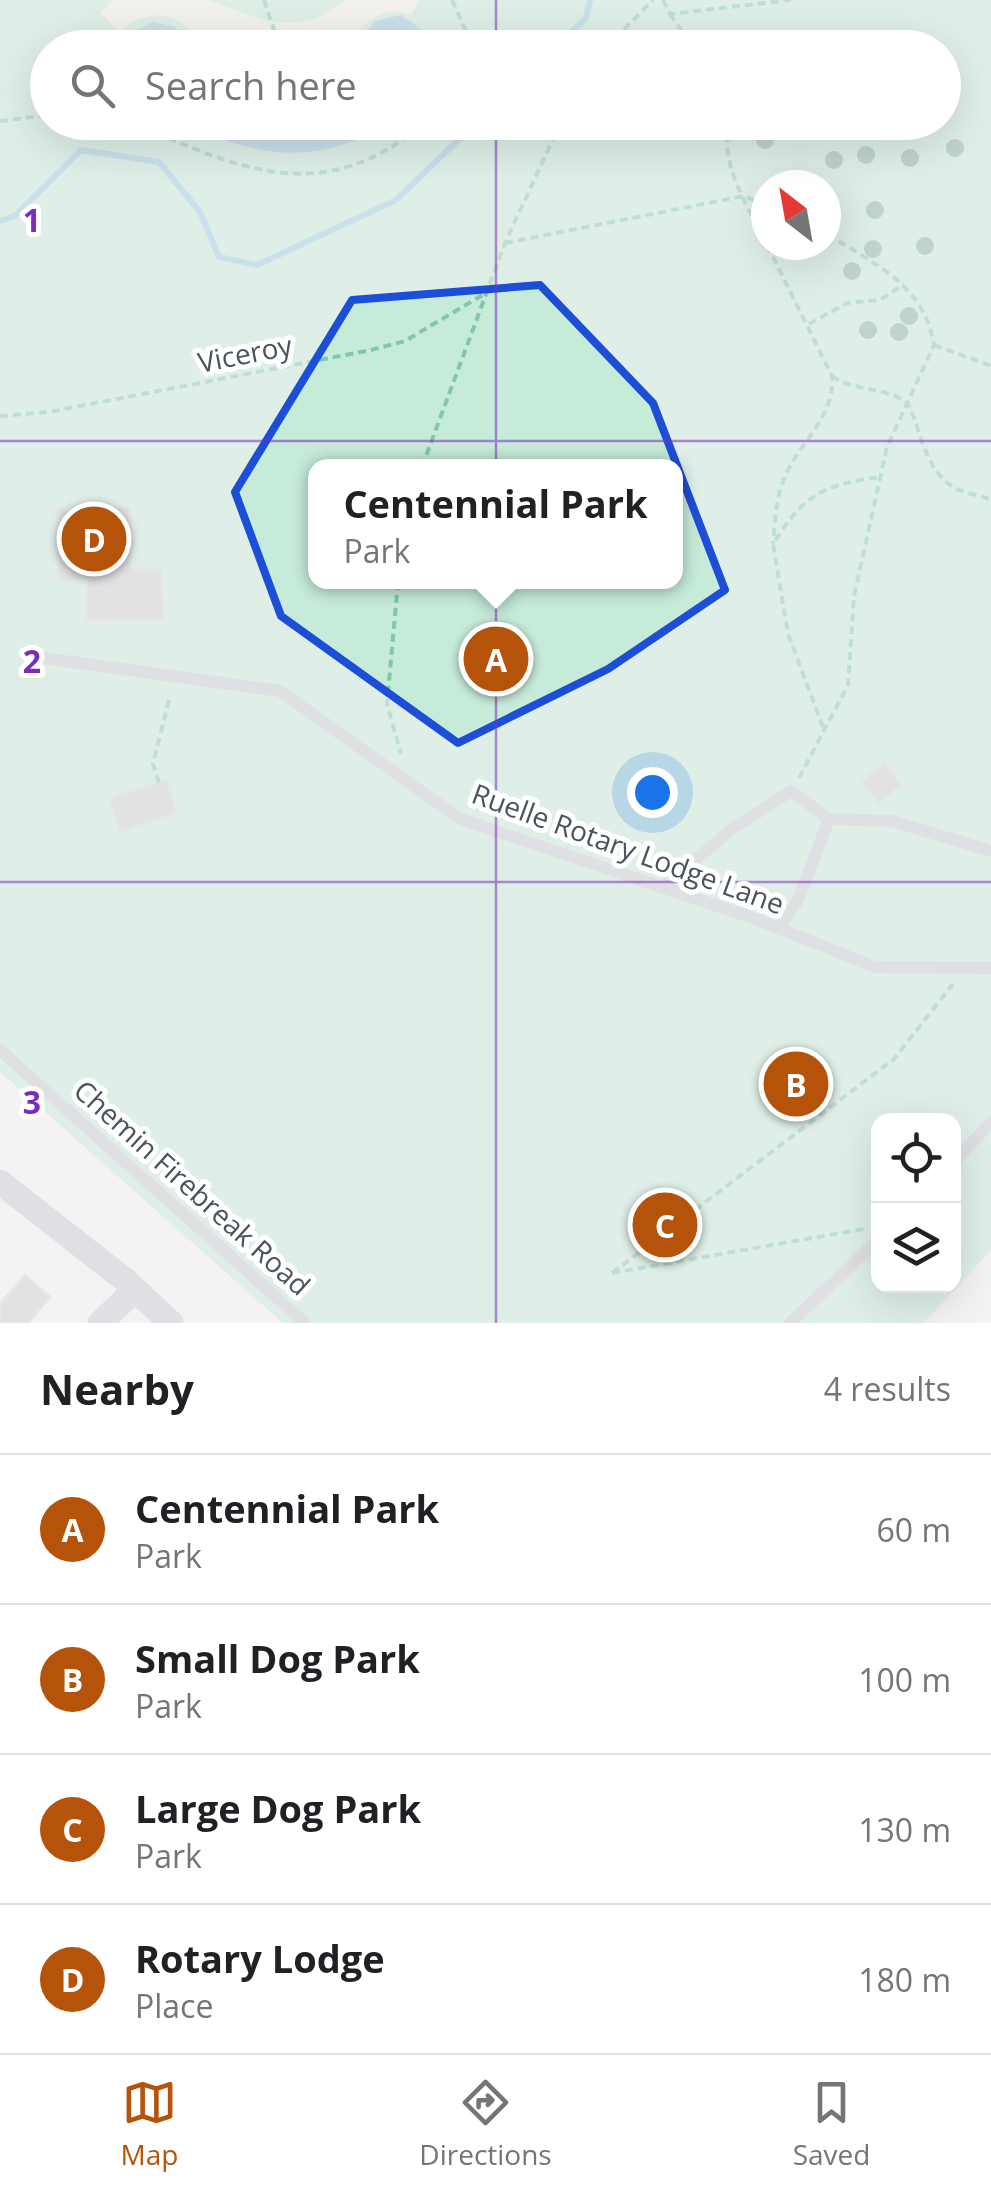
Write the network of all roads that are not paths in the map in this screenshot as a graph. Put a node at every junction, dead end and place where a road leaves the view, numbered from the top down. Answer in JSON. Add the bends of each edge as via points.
{"nodes":[{"id":1,"x":42,"y":658,"type":"dead end"},
{"id":2,"x":829,"y":819,"type":"junction"},
{"id":3,"x":991,"y":850,"type":"edge"},
{"id":4,"x":662,"y":888,"type":"junction"},
{"id":5,"x":779,"y":929,"type":"junction"},
{"id":6,"x":991,"y":968,"type":"edge"},
{"id":7,"x":0,"y":1050,"type":"edge"},
{"id":8,"x":991,"y":1122,"type":"edge"},
{"id":9,"x":961,"y":1154,"type":"edge"},
{"id":10,"x":0,"y":1182,"type":"edge"},
{"id":11,"x":871,"y":1247,"type":"edge"},
{"id":12,"x":135,"y":1290,"type":"junction"},
{"id":13,"x":100,"y":1323,"type":"edge"},
{"id":14,"x":172,"y":1323,"type":"edge"},
{"id":15,"x":305,"y":1323,"type":"edge"},
{"id":16,"x":790,"y":1323,"type":"edge"}],
"edges":[{"from":1,"to":4,"type":"lane","name":"Ruelle Rotary Lodge Lane","via":[[280,690],[460,819]]},
{"from":2,"to":3,"type":"lane","via":[[892,821]]},
{"from":2,"to":4,"type":"lane","via":[[791,791],[732,829]]},
{"from":2,"to":5,"type":"lane","via":[[798,900]]},
{"from":4,"to":5,"type":"lane","name":"Ruelle Rotary Lodge Lane"},
{"from":5,"to":6,"type":"lane","name":"Ruelle Rotary Lodge Lane","via":[[875,967]]},
{"from":7,"to":15,"type":"lane","name":"Chemin Firebreak Road"},
{"from":8,"to":9,"type":"lane"},
{"from":10,"to":12,"type":"street"},
{"from":11,"to":16,"type":"lane"},
{"from":12,"to":13,"type":"street"},
{"from":12,"to":14,"type":"street"}]}
